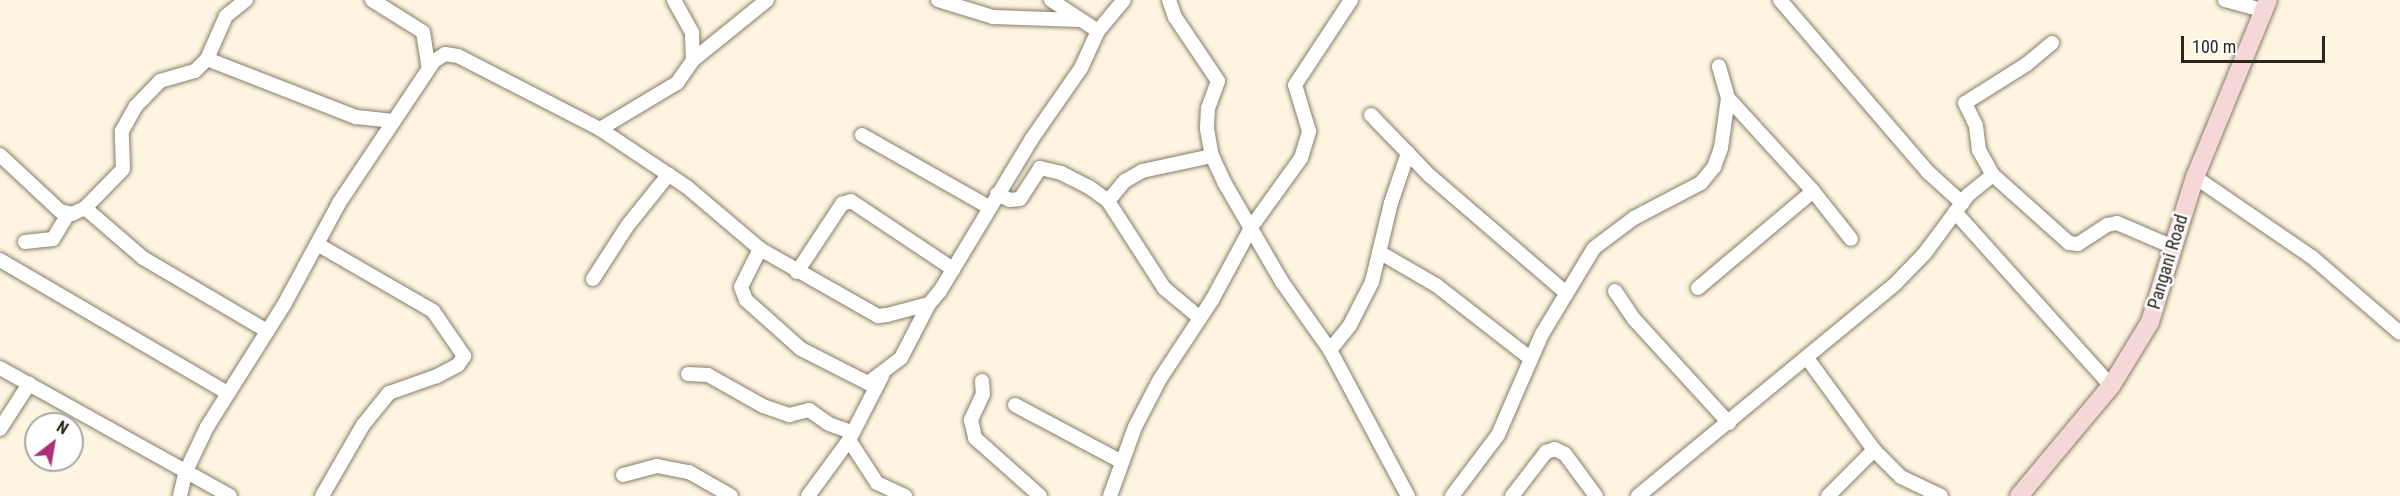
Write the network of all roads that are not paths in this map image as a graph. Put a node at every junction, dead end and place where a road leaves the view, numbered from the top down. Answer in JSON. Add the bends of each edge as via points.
{"nodes":[{"id":1,"x":246,"y":0,"type":"edge"},
{"id":2,"x":372,"y":0,"type":"edge"},
{"id":3,"x":674,"y":0,"type":"edge"},
{"id":4,"x":938,"y":0,"type":"edge"},
{"id":5,"x":1051,"y":0,"type":"edge"},
{"id":6,"x":1124,"y":0,"type":"edge"},
{"id":7,"x":1168,"y":0,"type":"edge"},
{"id":8,"x":1351,"y":0,"type":"edge"},
{"id":9,"x":1780,"y":0,"type":"edge"},
{"id":10,"x":2225,"y":0,"type":"edge"},
{"id":11,"x":759,"y":1,"type":"edge"},
{"id":12,"x":2265,"y":5,"type":"edge"},
{"id":13,"x":1079,"y":20,"type":"junction"},
{"id":14,"x":1098,"y":31,"type":"junction"},
{"id":15,"x":2052,"y":43,"type":"dead end"},
{"id":16,"x":207,"y":58,"type":"junction"},
{"id":17,"x":693,"y":60,"type":"junction"},
{"id":18,"x":1719,"y":66,"type":"dead end"},
{"id":19,"x":429,"y":68,"type":"junction"},
{"id":20,"x":1728,"y":98,"type":"junction"},
{"id":21,"x":1371,"y":115,"type":"dead end"},
{"id":22,"x":394,"y":121,"type":"junction"},
{"id":23,"x":600,"y":129,"type":"junction"},
{"id":24,"x":862,"y":135,"type":"dead end"},
{"id":25,"x":1408,"y":153,"type":"junction"},
{"id":26,"x":0,"y":155,"type":"edge"},
{"id":27,"x":1212,"y":156,"type":"junction"},
{"id":28,"x":669,"y":174,"type":"junction"},
{"id":29,"x":1994,"y":175,"type":"junction"},
{"id":30,"x":2195,"y":177,"type":"junction"},
{"id":31,"x":1814,"y":191,"type":"junction"},
{"id":32,"x":998,"y":194,"type":"junction"},
{"id":33,"x":1108,"y":201,"type":"junction"},
{"id":34,"x":989,"y":207,"type":"junction"},
{"id":35,"x":85,"y":208,"type":"junction"},
{"id":36,"x":1958,"y":208,"type":"junction"},
{"id":37,"x":68,"y":214,"type":"junction"},
{"id":38,"x":1252,"y":226,"type":"junction"},
{"id":39,"x":1851,"y":239,"type":"dead end"},
{"id":40,"x":25,"y":242,"type":"dead end"},
{"id":41,"x":317,"y":244,"type":"junction"},
{"id":42,"x":2173,"y":247,"type":"junction"},
{"id":43,"x":760,"y":249,"type":"junction"},
{"id":44,"x":1379,"y":252,"type":"junction"},
{"id":45,"x":0,"y":260,"type":"edge"},
{"id":46,"x":953,"y":269,"type":"junction"},
{"id":47,"x":797,"y":272,"type":"junction"},
{"id":48,"x":593,"y":279,"type":"dead end"},
{"id":49,"x":1698,"y":288,"type":"dead end"},
{"id":50,"x":1615,"y":291,"type":"dead end"},
{"id":51,"x":1565,"y":292,"type":"junction"},
{"id":52,"x":929,"y":304,"type":"junction"},
{"id":53,"x":1200,"y":318,"type":"junction"},
{"id":54,"x":267,"y":331,"type":"junction"},
{"id":55,"x":2400,"y":333,"type":"edge"},
{"id":56,"x":1330,"y":350,"type":"junction"},
{"id":57,"x":1807,"y":358,"type":"junction"},
{"id":58,"x":1531,"y":359,"type":"junction"},
{"id":59,"x":0,"y":368,"type":"edge"},
{"id":60,"x":688,"y":374,"type":"dead end"},
{"id":61,"x":883,"y":374,"type":"junction"},
{"id":62,"x":982,"y":381,"type":"dead end"},
{"id":63,"x":29,"y":384,"type":"junction"},
{"id":64,"x":2111,"y":386,"type":"junction"},
{"id":65,"x":228,"y":393,"type":"junction"},
{"id":66,"x":1015,"y":405,"type":"dead end"},
{"id":67,"x":1730,"y":423,"type":"junction"},
{"id":68,"x":0,"y":429,"type":"edge"},
{"id":69,"x":850,"y":436,"type":"junction"},
{"id":70,"x":1874,"y":450,"type":"junction"},
{"id":71,"x":1122,"y":462,"type":"junction"},
{"id":72,"x":186,"y":471,"type":"junction"},
{"id":73,"x":622,"y":475,"type":"dead end"},
{"id":74,"x":180,"y":496,"type":"edge"},
{"id":75,"x":230,"y":496,"type":"edge"},
{"id":76,"x":322,"y":496,"type":"edge"},
{"id":77,"x":731,"y":496,"type":"edge"},
{"id":78,"x":808,"y":496,"type":"edge"},
{"id":79,"x":905,"y":496,"type":"edge"},
{"id":80,"x":1040,"y":496,"type":"edge"},
{"id":81,"x":1110,"y":496,"type":"edge"},
{"id":82,"x":1408,"y":496,"type":"edge"},
{"id":83,"x":1452,"y":496,"type":"edge"},
{"id":84,"x":1512,"y":496,"type":"edge"},
{"id":85,"x":1596,"y":496,"type":"edge"},
{"id":86,"x":1638,"y":496,"type":"edge"},
{"id":87,"x":1828,"y":496,"type":"edge"},
{"id":88,"x":1941,"y":496,"type":"edge"},
{"id":89,"x":2019,"y":496,"type":"edge"}],
"edges":[{"from":1,"to":16,"type":"street","via":[[226,16]]},
{"from":2,"to":19,"type":"street","via":[[427,36]]},
{"from":3,"to":17,"type":"street","via":[[692,33]]},
{"from":4,"to":13,"type":"street","via":[[993,17]]},
{"from":5,"to":13,"type":"street"},
{"from":6,"to":14,"type":"street"},
{"from":7,"to":27,"type":"street","via":[[1218,81],[1208,108]]},
{"from":8,"to":38,"type":"street","via":[[1295,85],[1309,131],[1307,144]]},
{"from":9,"to":36,"type":"street"},
{"from":10,"to":12,"type":"street"},
{"from":11,"to":17,"type":"street"},
{"from":12,"to":30,"type":"main road","name":"Pangani Road"},
{"from":13,"to":14,"type":"street"},
{"from":14,"to":32,"type":"street","via":[[1081,68]]},
{"from":15,"to":29,"type":"street","via":[[2027,64],[1965,103],[1977,126],[1979,150]]},
{"from":16,"to":22,"type":"street","via":[[356,117]]},
{"from":16,"to":35,"type":"street","via":[[195,71],[160,81],[136,106],[122,131],[123,169]]},
{"from":17,"to":23,"type":"street","via":[[677,83]]},
{"from":18,"to":20,"type":"street"},
{"from":19,"to":22,"type":"street"},
{"from":19,"to":23,"type":"street","via":[[445,54],[458,56]]},
{"from":20,"to":31,"type":"street"},
{"from":20,"to":51,"type":"street","via":[[1721,148],[1714,167],[1701,183],[1611,233],[1594,248]]},
{"from":21,"to":25,"type":"street"},
{"from":22,"to":41,"type":"street"},
{"from":23,"to":28,"type":"street"},
{"from":24,"to":34,"type":"street"},
{"from":25,"to":44,"type":"street"},
{"from":25,"to":51,"type":"street","via":[[1539,273]]},
{"from":26,"to":37,"type":"street"},
{"from":27,"to":33,"type":"street","via":[[1142,171],[1125,181]]},
{"from":27,"to":38,"type":"street"},
{"from":28,"to":43,"type":"street","via":[[733,222]]},
{"from":28,"to":48,"type":"street"},
{"from":29,"to":36,"type":"street"},
{"from":29,"to":42,"type":"street","via":[[2069,243],[2078,244],[2108,225],[2117,224]]},
{"from":30,"to":42,"type":"main road","name":"Pangani Road"},
{"from":30,"to":55,"type":"street","via":[[2312,257]]},
{"from":31,"to":39,"type":"street"},
{"from":31,"to":49,"type":"street"},
{"from":32,"to":33,"type":"street","via":[[1010,200],[1020,199],[1035,172],[1046,168],[1089,187]]},
{"from":32,"to":34,"type":"street"},
{"from":33,"to":53,"type":"street","via":[[1164,288]]},
{"from":34,"to":46,"type":"street"},
{"from":35,"to":37,"type":"street"},
{"from":35,"to":54,"type":"street","via":[[143,258]]},
{"from":36,"to":57,"type":"street","via":[[1925,253],[1895,284]]},
{"from":36,"to":64,"type":"street"},
{"from":37,"to":40,"type":"street","via":[[53,239]]},
{"from":38,"to":53,"type":"street"},
{"from":38,"to":56,"type":"street","via":[[1282,282]]},
{"from":41,"to":54,"type":"street"},
{"from":41,"to":76,"type":"street","via":[[433,311],[464,356],[458,365],[437,376],[389,393],[363,425]]},
{"from":42,"to":64,"type":"main road","name":"Pangani Road","via":[[2150,322]]},
{"from":43,"to":47,"type":"street"},
{"from":43,"to":61,"type":"street","via":[[741,287],[746,300],[801,349],[845,374],[868,383]]},
{"from":44,"to":56,"type":"street","via":[[1372,282],[1350,325]]},
{"from":44,"to":58,"type":"street","via":[[1436,285]]},
{"from":45,"to":65,"type":"street"},
{"from":46,"to":47,"type":"street","via":[[851,201],[842,204]]},
{"from":46,"to":52,"type":"street"},
{"from":47,"to":52,"type":"street","via":[[878,316]]},
{"from":50,"to":67,"type":"street","via":[[1634,319]]},
{"from":51,"to":58,"type":"street"},
{"from":52,"to":61,"type":"street","via":[[901,358]]},
{"from":53,"to":71,"type":"street","via":[[1160,379]]},
{"from":54,"to":65,"type":"street"},
{"from":56,"to":82,"type":"street"},
{"from":57,"to":67,"type":"street"},
{"from":57,"to":70,"type":"street"},
{"from":58,"to":83,"type":"street","via":[[1498,435]]},
{"from":59,"to":63,"type":"street"},
{"from":60,"to":69,"type":"street","via":[[708,375],[789,415],[809,410]]},
{"from":61,"to":69,"type":"street"},
{"from":62,"to":80,"type":"street","via":[[983,394],[971,420],[975,438]]},
{"from":63,"to":68,"type":"street"},
{"from":63,"to":72,"type":"street"},
{"from":64,"to":89,"type":"main road","name":"Pangani Road"},
{"from":65,"to":72,"type":"street"},
{"from":66,"to":71,"type":"street"},
{"from":67,"to":86,"type":"street"},
{"from":69,"to":78,"type":"street"},
{"from":69,"to":79,"type":"street","via":[[877,483]]},
{"from":70,"to":87,"type":"street"},
{"from":70,"to":88,"type":"street","via":[[1901,477]]},
{"from":71,"to":81,"type":"street"},
{"from":72,"to":74,"type":"street"},
{"from":72,"to":75,"type":"street"},
{"from":73,"to":77,"type":"street","via":[[657,466],[689,472]]},
{"from":84,"to":85,"type":"street","via":[[1546,452],[1556,450],[1565,454]]}]}
